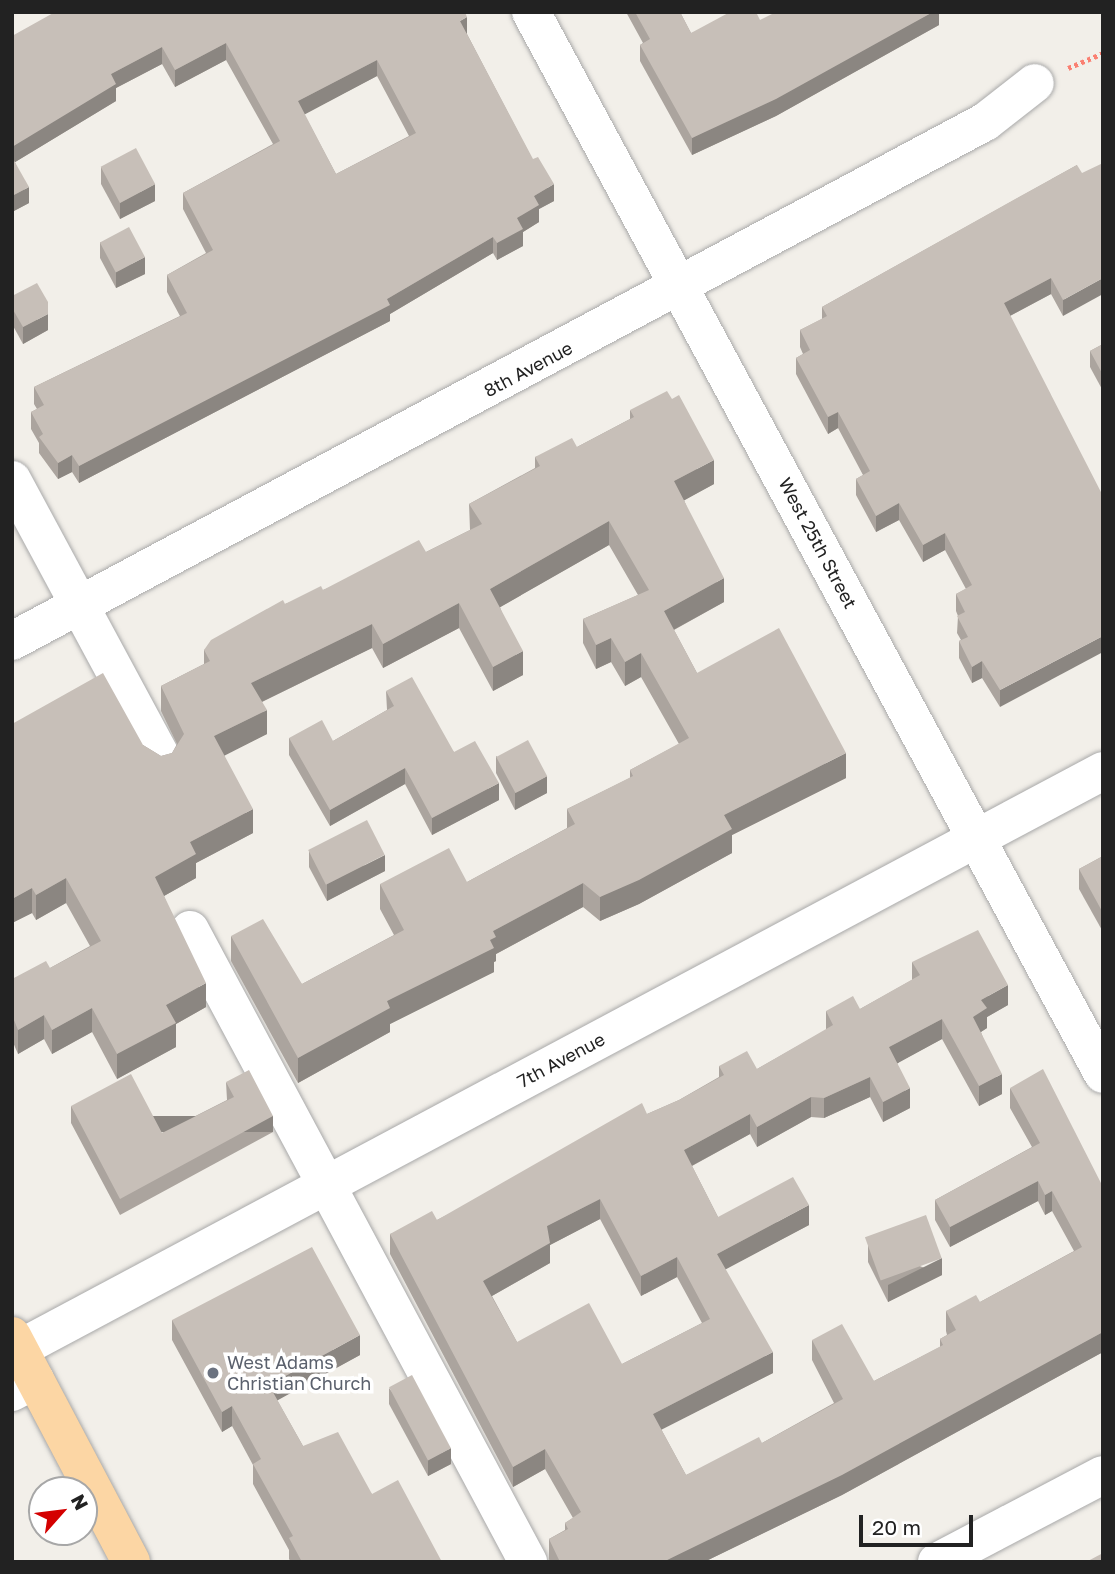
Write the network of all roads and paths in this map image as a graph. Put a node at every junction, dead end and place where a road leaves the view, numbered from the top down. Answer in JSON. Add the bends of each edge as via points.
{"nodes":[{"id":1,"x":531,"y":12,"type":"edge"},
{"id":2,"x":1035,"y":83,"type":"dead end"},
{"id":3,"x":680,"y":288,"type":"junction"},
{"id":4,"x":12,"y":480,"type":"edge"},
{"id":5,"x":80,"y":605,"type":"junction"},
{"id":6,"x":12,"y":641,"type":"edge"},
{"id":7,"x":162,"y":758,"type":"edge"},
{"id":8,"x":1103,"y":771,"type":"edge"},
{"id":9,"x":978,"y":838,"type":"junction"},
{"id":10,"x":190,"y":930,"type":"dead end"},
{"id":11,"x":1103,"y":1074,"type":"edge"},
{"id":12,"x":326,"y":1185,"type":"junction"},
{"id":13,"x":20,"y":1364,"type":"edge"},
{"id":14,"x":1103,"y":1475,"type":"edge"},
{"id":15,"x":131,"y":1562,"type":"edge"},
{"id":16,"x":528,"y":1562,"type":"edge"},
{"id":17,"x":937,"y":1562,"type":"edge"}],
"edges":[{"from":1,"to":3,"type":"street","name":"West 25th Street"},
{"from":2,"to":3,"type":"street","name":"8th Avenue","via":[[985,122]]},
{"from":3,"to":5,"type":"street","name":"8th Avenue"},
{"from":3,"to":9,"type":"street","name":"West 25th Street"},
{"from":4,"to":5,"type":"street"},
{"from":5,"to":6,"type":"street","name":"8th Avenue"},
{"from":5,"to":7,"type":"street"},
{"from":8,"to":9,"type":"street","name":"7th Avenue"},
{"from":9,"to":11,"type":"street","name":"West 25th Street"},
{"from":9,"to":12,"type":"street","name":"7th Avenue"},
{"from":10,"to":12,"type":"street"},
{"from":12,"to":13,"type":"street","name":"7th Avenue"},
{"from":12,"to":16,"type":"street"},
{"from":13,"to":15,"type":"main road"},
{"from":14,"to":17,"type":"street"}]}
